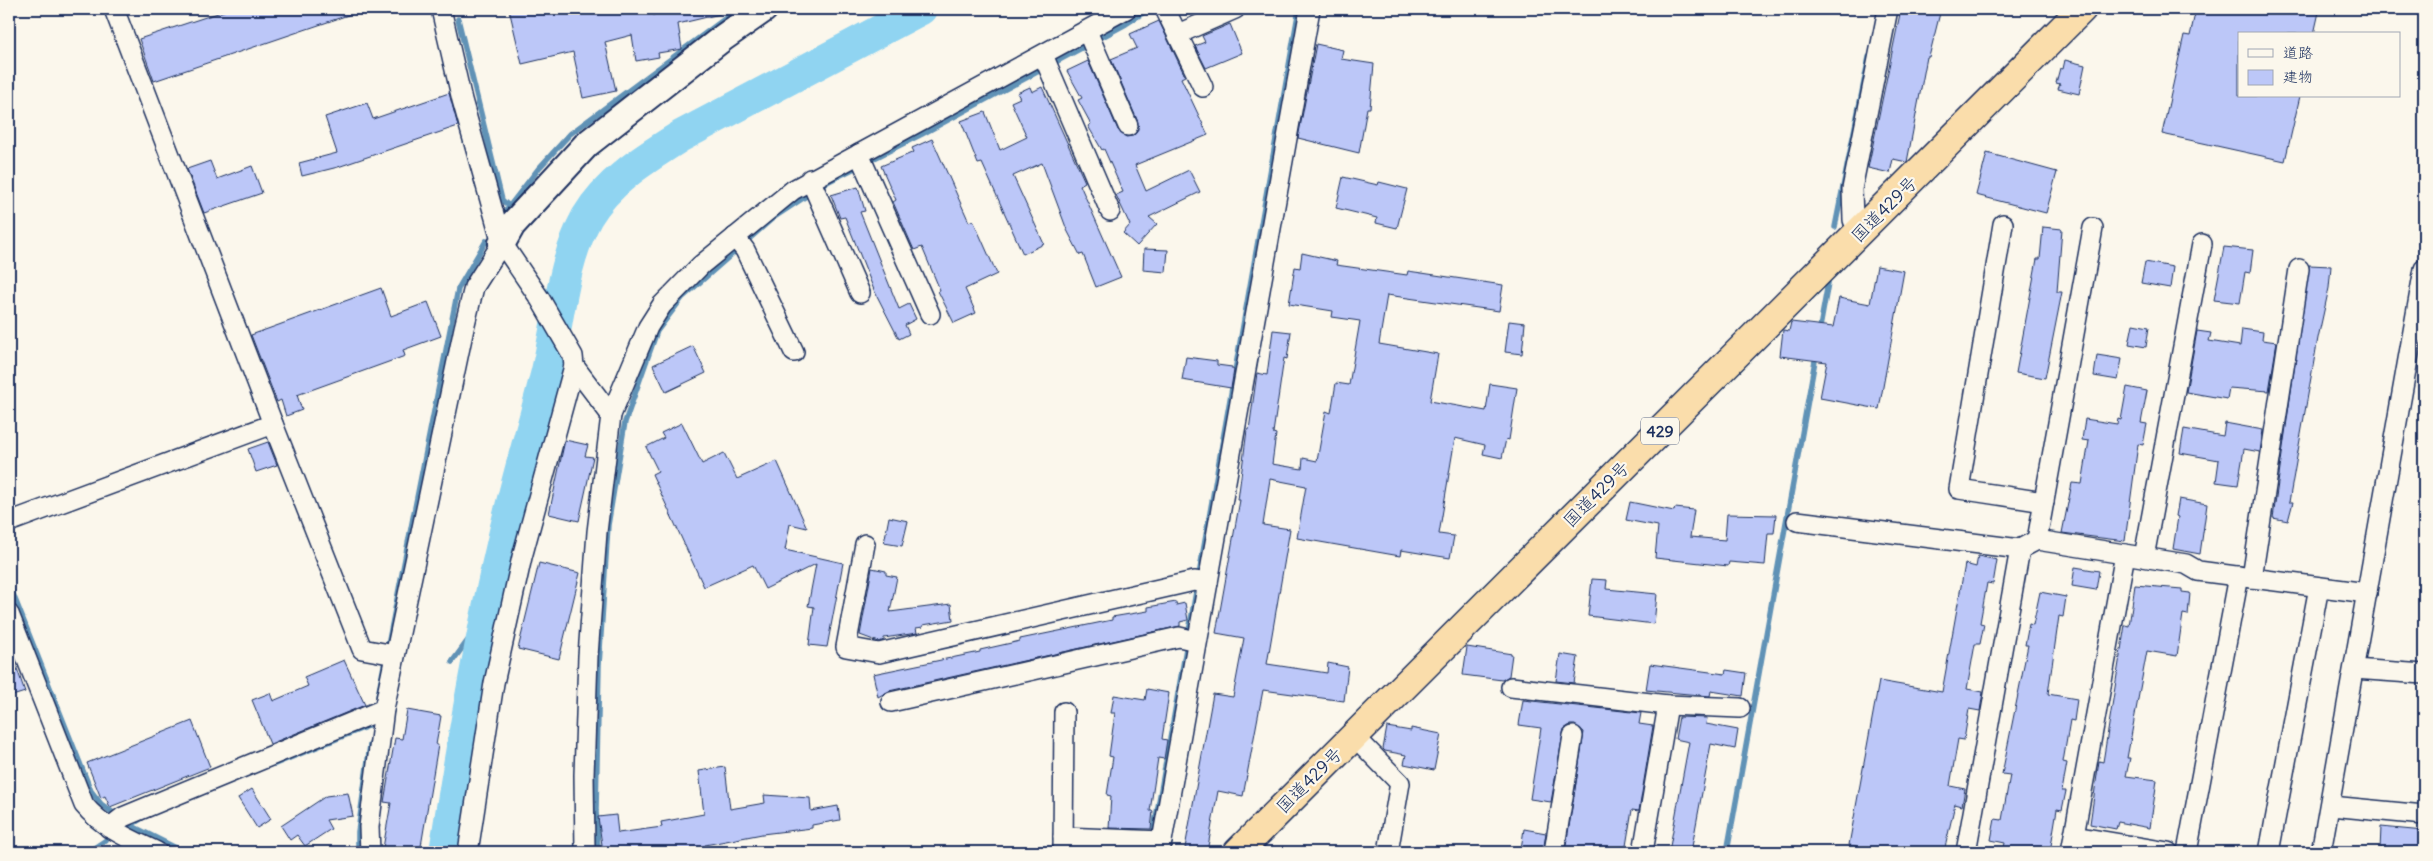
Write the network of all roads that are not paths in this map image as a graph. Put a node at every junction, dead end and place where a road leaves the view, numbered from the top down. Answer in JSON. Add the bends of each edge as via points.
{"nodes":[{"id":1,"x":114,"y":9,"type":"edge"},
{"id":2,"x":441,"y":9,"type":"edge"},
{"id":3,"x":764,"y":9,"type":"edge"},
{"id":4,"x":1126,"y":9,"type":"edge"},
{"id":5,"x":1165,"y":9,"type":"edge"},
{"id":6,"x":1235,"y":9,"type":"edge"},
{"id":7,"x":1310,"y":9,"type":"edge"},
{"id":8,"x":1888,"y":9,"type":"edge"},
{"id":9,"x":2082,"y":9,"type":"edge"},
{"id":10,"x":1178,"y":34,"type":"junction"},
{"id":11,"x":1090,"y":38,"type":"junction"},
{"id":12,"x":1046,"y":63,"type":"junction"},
{"id":13,"x":1203,"y":86,"type":"dead end"},
{"id":14,"x":1128,"y":126,"type":"dead end"},
{"id":15,"x":861,"y":161,"type":"junction"},
{"id":16,"x":814,"y":187,"type":"junction"},
{"id":17,"x":1110,"y":211,"type":"dead end"},
{"id":18,"x":2003,"y":224,"type":"dead end"},
{"id":19,"x":2093,"y":228,"type":"dead end"},
{"id":20,"x":1860,"y":233,"type":"junction"},
{"id":21,"x":502,"y":242,"type":"junction"},
{"id":22,"x":740,"y":243,"type":"junction"},
{"id":23,"x":2202,"y":244,"type":"dead end"},
{"id":24,"x":2299,"y":269,"type":"dead end"},
{"id":25,"x":2424,"y":269,"type":"edge"},
{"id":26,"x":860,"y":293,"type":"dead end"},
{"id":27,"x":930,"y":314,"type":"dead end"},
{"id":28,"x":794,"y":352,"type":"dead end"},
{"id":29,"x":573,"y":361,"type":"junction"},
{"id":30,"x":611,"y":415,"type":"junction"},
{"id":31,"x":273,"y":424,"type":"junction"},
{"id":32,"x":2044,"y":502,"type":"junction"},
{"id":33,"x":1797,"y":521,"type":"dead end"},
{"id":34,"x":9,"y":522,"type":"edge"},
{"id":35,"x":2037,"y":540,"type":"junction"},
{"id":36,"x":865,"y":544,"type":"dead end"},
{"id":37,"x":2020,"y":549,"type":"junction"},
{"id":38,"x":2125,"y":554,"type":"junction"},
{"id":39,"x":2144,"y":557,"type":"junction"},
{"id":40,"x":2246,"y":577,"type":"junction"},
{"id":41,"x":1201,"y":582,"type":"junction"},
{"id":42,"x":2319,"y":586,"type":"junction"},
{"id":43,"x":2367,"y":593,"type":"junction"},
{"id":44,"x":9,"y":614,"type":"edge"},
{"id":45,"x":1191,"y":640,"type":"junction"},
{"id":46,"x":388,"y":654,"type":"junction"},
{"id":47,"x":2354,"y":669,"type":"junction"},
{"id":48,"x":2424,"y":674,"type":"edge"},
{"id":49,"x":1511,"y":687,"type":"dead end"},
{"id":50,"x":892,"y":702,"type":"dead end"},
{"id":51,"x":1668,"y":705,"type":"junction"},
{"id":52,"x":1740,"y":708,"type":"dead end"},
{"id":53,"x":378,"y":712,"type":"junction"},
{"id":54,"x":1064,"y":712,"type":"dead end"},
{"id":55,"x":1354,"y":735,"type":"junction"},
{"id":56,"x":1573,"y":736,"type":"dead end"},
{"id":57,"x":2331,"y":806,"type":"junction"},
{"id":58,"x":2424,"y":815,"type":"edge"},
{"id":59,"x":116,"y":822,"type":"junction"},
{"id":60,"x":1157,"y":843,"type":"edge"},
{"id":61,"x":1063,"y":844,"type":"edge"},
{"id":62,"x":2073,"y":844,"type":"edge"},
{"id":63,"x":157,"y":852,"type":"edge"},
{"id":64,"x":370,"y":852,"type":"edge"},
{"id":65,"x":468,"y":852,"type":"edge"},
{"id":66,"x":585,"y":852,"type":"edge"},
{"id":67,"x":1238,"y":852,"type":"edge"},
{"id":68,"x":1388,"y":852,"type":"edge"},
{"id":69,"x":1554,"y":852,"type":"edge"},
{"id":70,"x":1643,"y":852,"type":"edge"},
{"id":71,"x":1966,"y":852,"type":"edge"},
{"id":72,"x":2168,"y":852,"type":"edge"},
{"id":73,"x":2187,"y":852,"type":"edge"},
{"id":74,"x":2270,"y":852,"type":"edge"},
{"id":75,"x":2321,"y":852,"type":"edge"}],
"edges":[{"from":1,"to":31,"type":"street"},
{"from":2,"to":21,"type":"street","via":[[462,100]]},
{"from":3,"to":21,"type":"street","via":[[587,144],[512,225]]},
{"from":4,"to":11,"type":"street"},
{"from":5,"to":10,"type":"street"},
{"from":6,"to":10,"type":"street"},
{"from":7,"to":41,"type":"street"},
{"from":8,"to":20,"type":"street","via":[[1852,189],[1854,220]]},
{"from":9,"to":20,"type":"highway","name":"国道429号","number":"429"},
{"from":10,"to":13,"type":"street"},
{"from":11,"to":12,"type":"street"},
{"from":11,"to":14,"type":"street"},
{"from":12,"to":15,"type":"street"},
{"from":12,"to":17,"type":"street"},
{"from":15,"to":16,"type":"street"},
{"from":15,"to":27,"type":"street"},
{"from":16,"to":22,"type":"street","via":[[792,190]]},
{"from":16,"to":26,"type":"street"},
{"from":18,"to":32,"type":"street","via":[[1959,489]]},
{"from":19,"to":32,"type":"street"},
{"from":20,"to":55,"type":"highway","name":"国道429号","number":"429"},
{"from":21,"to":29,"type":"street","via":[[540,299]]},
{"from":21,"to":46,"type":"street","via":[[474,287]]},
{"from":22,"to":28,"type":"street"},
{"from":22,"to":30,"type":"street","via":[[701,265],[662,306],[648,327]]},
{"from":23,"to":39,"type":"street"},
{"from":24,"to":40,"type":"street"},
{"from":25,"to":43,"type":"street"},
{"from":29,"to":30,"type":"street"},
{"from":29,"to":65,"type":"street","via":[[522,557],[494,683]]},
{"from":30,"to":66,"type":"street","via":[[591,596],[584,765]]},
{"from":31,"to":34,"type":"street"},
{"from":31,"to":46,"type":"street","via":[[362,649]]},
{"from":32,"to":35,"type":"street"},
{"from":33,"to":37,"type":"street"},
{"from":35,"to":37,"type":"street"},
{"from":35,"to":38,"type":"street"},
{"from":36,"to":41,"type":"street","via":[[846,647],[879,654]]},
{"from":37,"to":71,"type":"street"},
{"from":38,"to":39,"type":"street"},
{"from":38,"to":62,"type":"street"},
{"from":39,"to":40,"type":"street"},
{"from":40,"to":42,"type":"street"},
{"from":40,"to":73,"type":"street"},
{"from":41,"to":45,"type":"street"},
{"from":42,"to":43,"type":"street"},
{"from":42,"to":74,"type":"street"},
{"from":43,"to":47,"type":"street"},
{"from":44,"to":59,"type":"street","via":[[84,805],[96,819]]},
{"from":45,"to":50,"type":"street","via":[[1179,637]]},
{"from":45,"to":60,"type":"street"},
{"from":46,"to":53,"type":"street"},
{"from":47,"to":48,"type":"street"},
{"from":47,"to":57,"type":"street"},
{"from":49,"to":51,"type":"street"},
{"from":51,"to":52,"type":"street"},
{"from":51,"to":70,"type":"street"},
{"from":53,"to":59,"type":"street"},
{"from":53,"to":64,"type":"street","via":[[368,827]]},
{"from":54,"to":61,"type":"street"},
{"from":55,"to":67,"type":"highway","name":"国道429号","number":"429"},
{"from":55,"to":68,"type":"street","via":[[1400,783]]},
{"from":56,"to":69,"type":"street"},
{"from":57,"to":58,"type":"street"},
{"from":57,"to":75,"type":"street"},
{"from":59,"to":63,"type":"street"},
{"from":60,"to":61,"type":"street"},
{"from":62,"to":72,"type":"street"}]}
